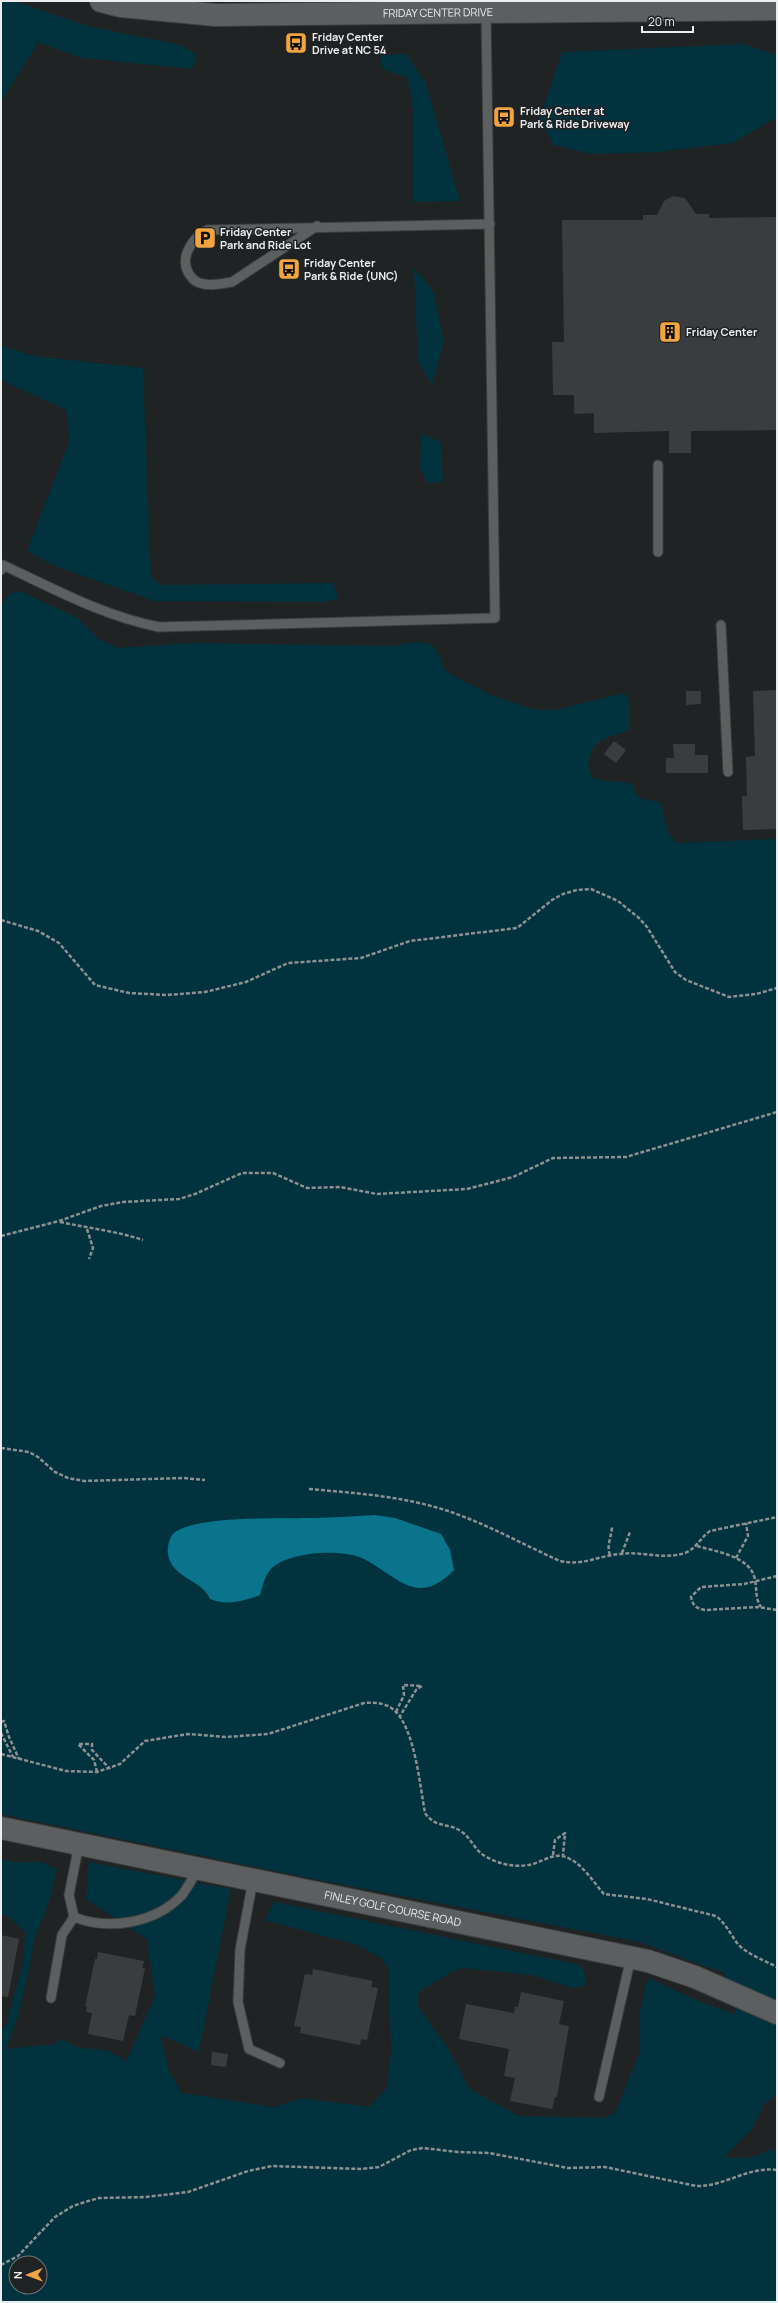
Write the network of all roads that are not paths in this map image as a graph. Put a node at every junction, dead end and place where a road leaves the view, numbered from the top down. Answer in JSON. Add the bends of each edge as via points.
{"nodes":[{"id":1,"x":101,"y":1,"type":"edge"},
{"id":2,"x":484,"y":7,"type":"edge"},
{"id":3,"x":777,"y":9,"type":"edge"},
{"id":4,"x":490,"y":224,"type":"junction"},
{"id":5,"x":317,"y":226,"type":"junction"},
{"id":6,"x":658,"y":465,"type":"dead end"},
{"id":7,"x":658,"y":552,"type":"dead end"},
{"id":8,"x":1,"y":570,"type":"edge"},
{"id":9,"x":721,"y":625,"type":"dead end"},
{"id":10,"x":728,"y":772,"type":"dead end"},
{"id":11,"x":1,"y":1828,"type":"edge"},
{"id":12,"x":79,"y":1844,"type":"junction"},
{"id":13,"x":198,"y":1869,"type":"junction"},
{"id":14,"x":253,"y":1880,"type":"junction"},
{"id":15,"x":74,"y":1916,"type":"junction"},
{"id":16,"x":631,"y":1958,"type":"junction"},
{"id":17,"x":51,"y":1998,"type":"dead end"},
{"id":18,"x":777,"y":2013,"type":"edge"},
{"id":19,"x":280,"y":2063,"type":"dead end"},
{"id":20,"x":599,"y":2097,"type":"dead end"}],
"edges":[{"from":1,"to":2,"type":"street","name":"FRIDAY CENTER DRIVE","via":[[120,6],[215,15]]},
{"from":2,"to":3,"type":"street","name":"FRIDAY CENTER DRIVE"},
{"from":2,"to":4,"type":"lane"},
{"from":4,"to":5,"type":"lane"},
{"from":4,"to":8,"type":"lane","via":[[495,618],[159,627],[134,622],[100,610],[4,565]]},
{"from":5,"to":5,"type":"lane","via":[[207,230],[196,236],[186,250],[187,267],[193,279],[204,284],[232,282]]},
{"from":6,"to":7,"type":"lane"},
{"from":9,"to":10,"type":"lane"},
{"from":11,"to":12,"type":"street","name":"FINLEY GOLF COURSE ROAD"},
{"from":12,"to":13,"type":"street","name":"FINLEY GOLF COURSE ROAD"},
{"from":12,"to":15,"type":"lane","via":[[69,1895]]},
{"from":13,"to":14,"type":"street","name":"FINLEY GOLF COURSE ROAD"},
{"from":13,"to":15,"type":"lane","via":[[182,1894],[147,1918],[116,1924],[88,1922]]},
{"from":14,"to":16,"type":"street","name":"FINLEY GOLF COURSE ROAD"},
{"from":14,"to":19,"type":"lane","via":[[240,1950],[238,2002],[249,2048]]},
{"from":15,"to":17,"type":"lane","via":[[62,1935]]},
{"from":16,"to":18,"type":"street","name":"FINLEY GOLF COURSE ROAD","via":[[695,1978]]},
{"from":16,"to":20,"type":"lane"}]}
